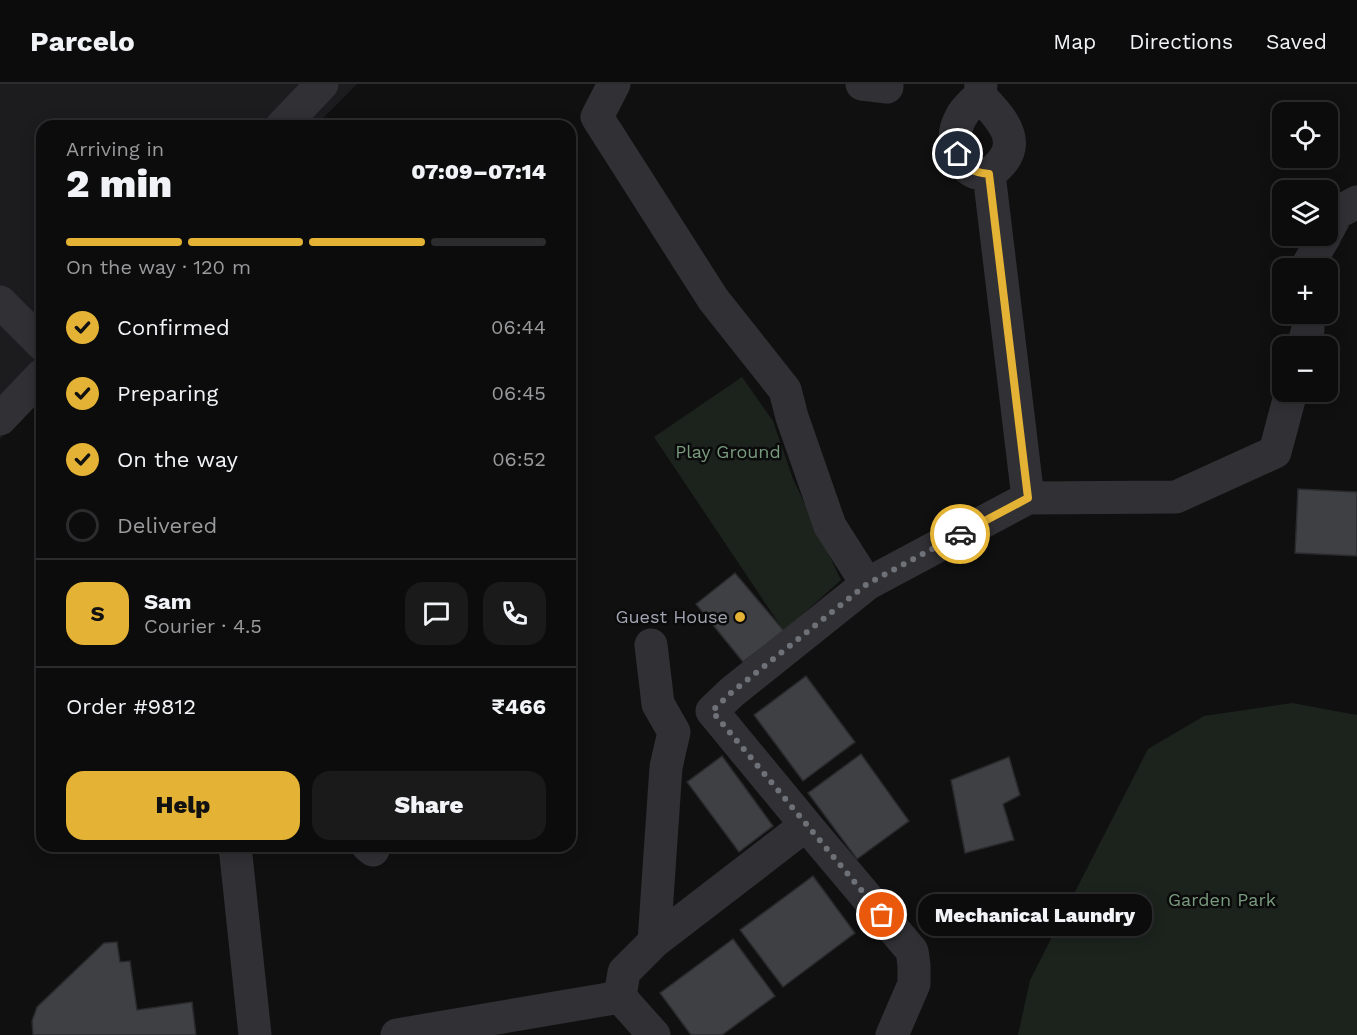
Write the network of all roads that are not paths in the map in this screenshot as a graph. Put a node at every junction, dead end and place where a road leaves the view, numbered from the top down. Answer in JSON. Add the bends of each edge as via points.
{"nodes":[{"id":1,"x":614,"y":84,"type":"edge"},
{"id":2,"x":862,"y":84,"type":"edge"},
{"id":3,"x":886,"y":84,"type":"edge"},
{"id":4,"x":307,"y":89,"type":"edge"},
{"id":5,"x":981,"y":90,"type":"edge"},
{"id":6,"x":286,"y":120,"type":"edge"},
{"id":7,"x":989,"y":174,"type":"junction"},
{"id":8,"x":1357,"y":202,"type":"edge"},
{"id":9,"x":1338,"y":212,"type":"edge"},
{"id":10,"x":0,"y":302,"type":"edge"},
{"id":11,"x":36,"y":338,"type":"edge"},
{"id":12,"x":36,"y":381,"type":"edge"},
{"id":13,"x":1288,"y":402,"type":"edge"},
{"id":14,"x":0,"y":419,"type":"edge"},
{"id":15,"x":1028,"y":498,"type":"junction"},
{"id":16,"x":867,"y":584,"type":"junction"},
{"id":17,"x":651,"y":645,"type":"dead end"},
{"id":18,"x":712,"y":711,"type":"junction"},
{"id":19,"x":674,"y":732,"type":"junction"},
{"id":20,"x":806,"y":825,"type":"junction"},
{"id":21,"x":236,"y":852,"type":"edge"},
{"id":22,"x":654,"y":942,"type":"junction"},
{"id":23,"x":620,"y":997,"type":"junction"},
{"id":24,"x":255,"y":1035,"type":"edge"},
{"id":25,"x":397,"y":1035,"type":"edge"},
{"id":26,"x":654,"y":1035,"type":"edge"},
{"id":27,"x":892,"y":1035,"type":"edge"}],
"edges":[{"from":1,"to":16,"type":"lane","via":[[597,117],[713,299],[785,390],[830,526]]},
{"from":2,"to":3,"type":"lane","via":[[887,87]]},
{"from":4,"to":6,"type":"lane"},
{"from":5,"to":7,"type":"lane","via":[[1007,130],[1010,144],[1005,157]]},
{"from":5,"to":7,"type":"lane","via":[[961,116],[954,139],[967,167],[975,173]]},
{"from":7,"to":15,"type":"lane"},
{"from":8,"to":9,"type":"lane"},
{"from":10,"to":11,"type":"lane"},
{"from":12,"to":14,"type":"lane"},
{"from":13,"to":15,"type":"lane","via":[[1275,452],[1176,497]]},
{"from":15,"to":16,"type":"lane"},
{"from":16,"to":18,"type":"lane"},
{"from":17,"to":19,"type":"lane","via":[[658,704]]},
{"from":18,"to":19,"type":"lane"},
{"from":18,"to":20,"type":"lane"},
{"from":19,"to":22,"type":"lane","via":[[666,767]]},
{"from":20,"to":22,"type":"lane"},
{"from":20,"to":27,"type":"lane","via":[[912,951],[914,984]]},
{"from":21,"to":24,"type":"lane"},
{"from":22,"to":23,"type":"lane","via":[[624,972]]},
{"from":23,"to":25,"type":"lane"},
{"from":23,"to":26,"type":"lane"}]}
